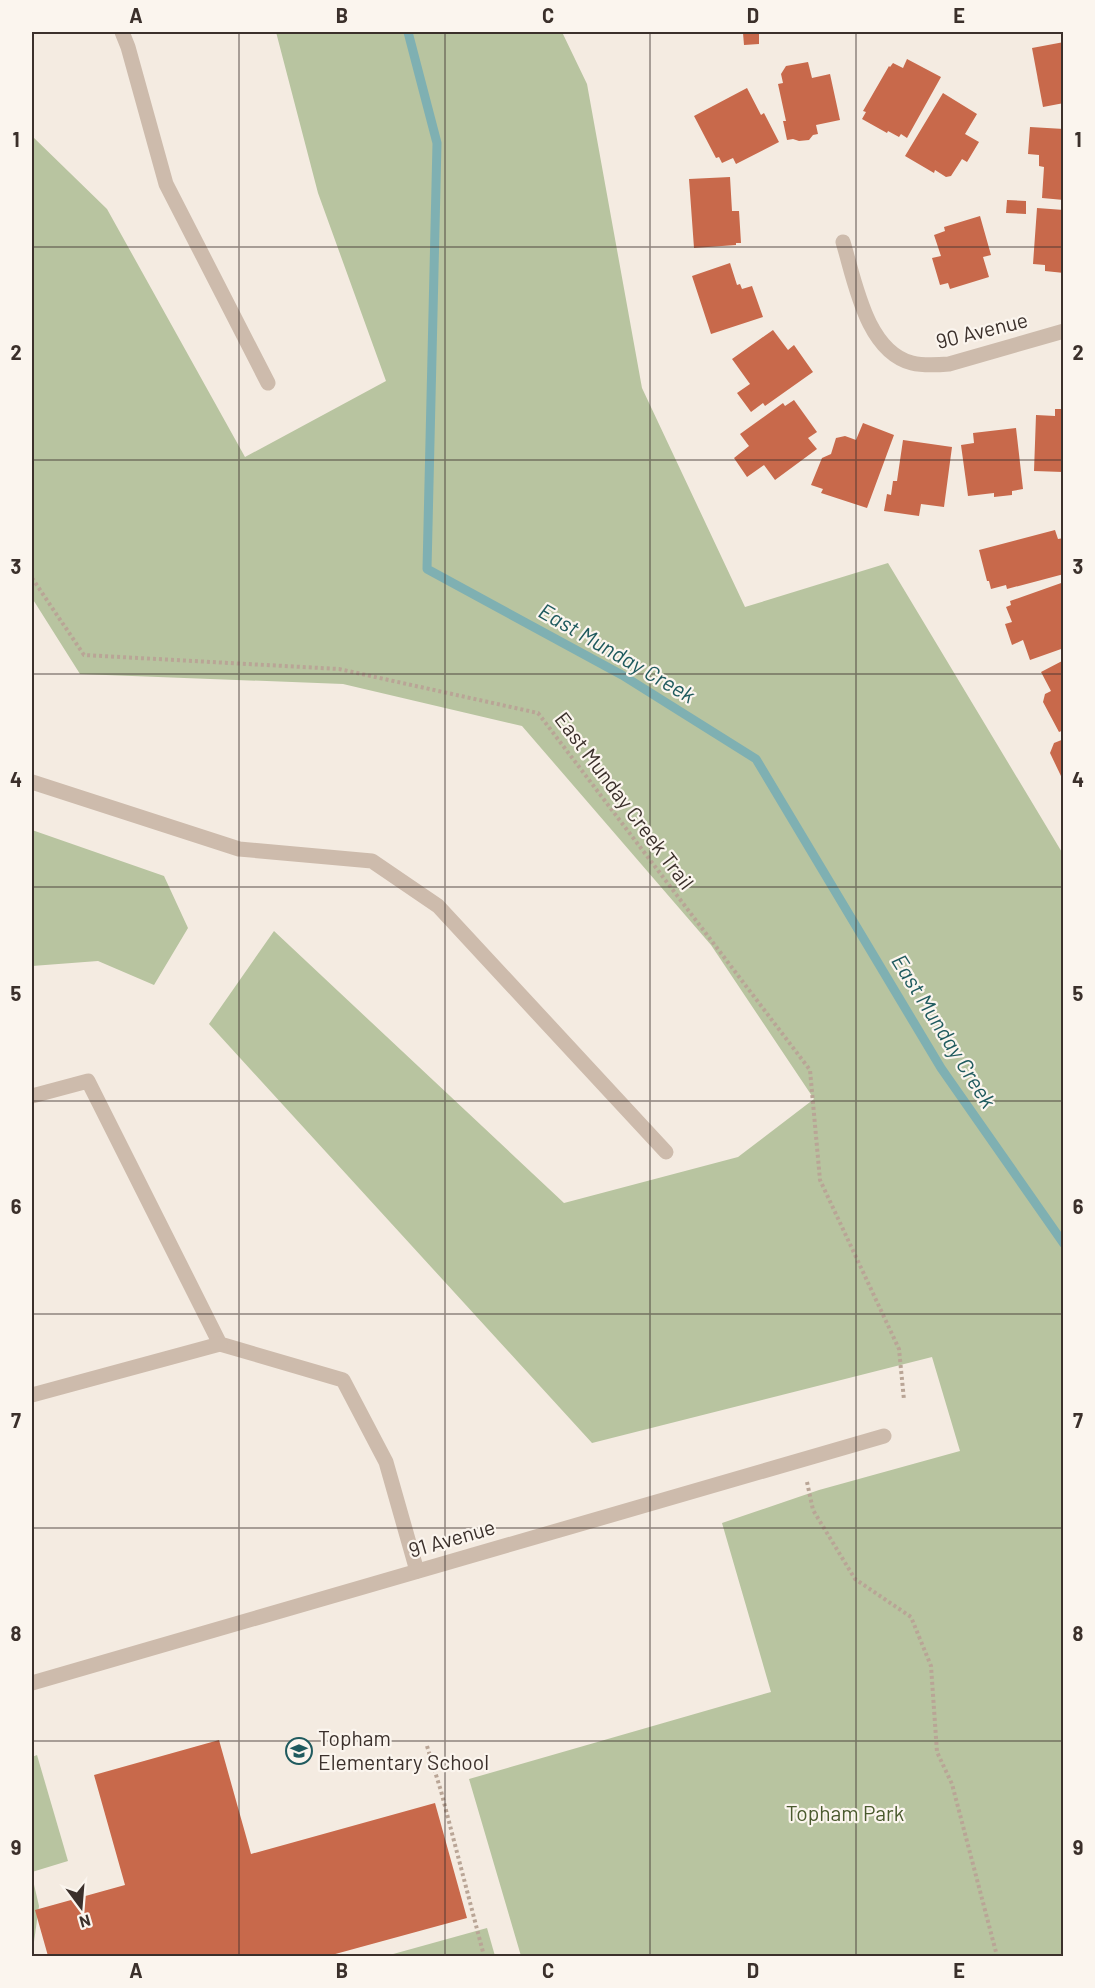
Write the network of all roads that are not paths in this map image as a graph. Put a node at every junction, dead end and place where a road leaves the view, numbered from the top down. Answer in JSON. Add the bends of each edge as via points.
{"nodes":[{"id":1,"x":122,"y":32,"type":"edge"},
{"id":2,"x":843,"y":242,"type":"dead end"},
{"id":3,"x":1064,"y":331,"type":"edge"},
{"id":4,"x":268,"y":383,"type":"dead end"},
{"id":5,"x":32,"y":782,"type":"edge"},
{"id":6,"x":32,"y":1096,"type":"edge"},
{"id":7,"x":666,"y":1152,"type":"dead end"},
{"id":8,"x":220,"y":1344,"type":"junction"},
{"id":9,"x":32,"y":1395,"type":"edge"},
{"id":10,"x":884,"y":1436,"type":"dead end"},
{"id":11,"x":417,"y":1571,"type":"junction"},
{"id":12,"x":32,"y":1683,"type":"edge"}],
"edges":[{"from":1,"to":4,"type":"street","via":[[166,184]]},
{"from":2,"to":3,"type":"street","name":"90 Avenue","via":[[868,322],[892,354],[911,363],[949,364]]},
{"from":5,"to":7,"type":"street","via":[[239,849],[372,861],[438,906]]},
{"from":6,"to":8,"type":"street","via":[[88,1081]]},
{"from":8,"to":9,"type":"street"},
{"from":8,"to":11,"type":"street","via":[[344,1380],[386,1462]]},
{"from":10,"to":11,"type":"street","name":"91 Avenue"},
{"from":11,"to":12,"type":"street","name":"91 Avenue"}]}
